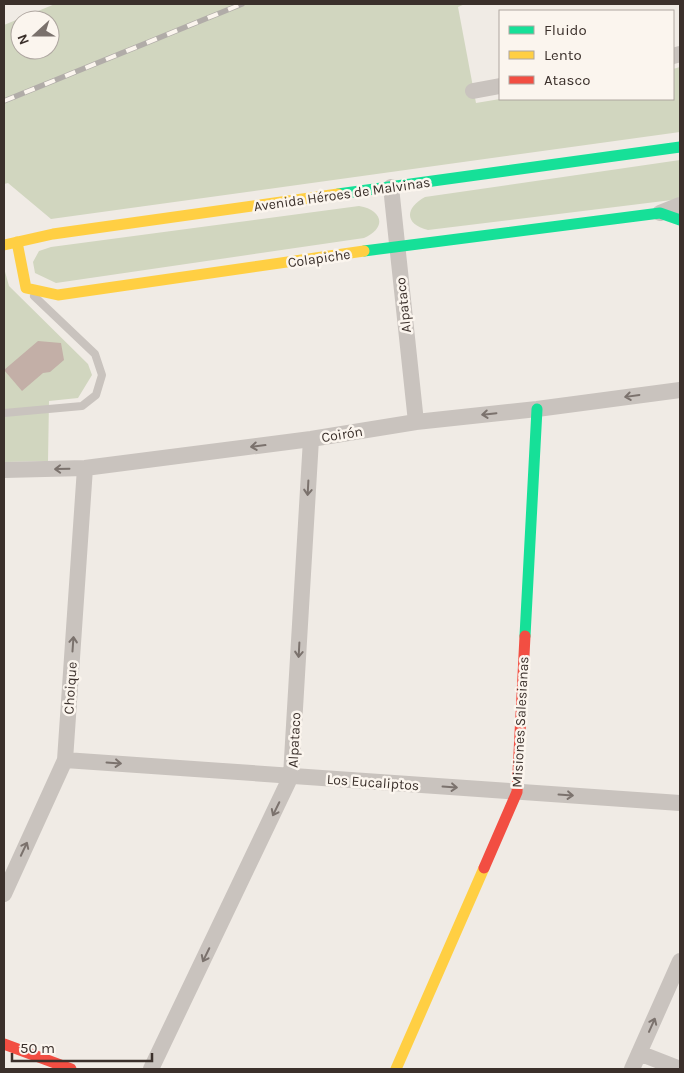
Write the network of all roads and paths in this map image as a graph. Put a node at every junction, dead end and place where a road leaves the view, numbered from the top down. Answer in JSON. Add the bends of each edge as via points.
{"nodes":[{"id":1,"x":499,"y":86,"type":"edge"},
{"id":2,"x":474,"y":91,"type":"dead end"},
{"id":3,"x":680,"y":147,"type":"edge"},
{"id":4,"x":391,"y":187,"type":"junction"},
{"id":5,"x":680,"y":205,"type":"edge"},
{"id":6,"x":660,"y":213,"type":"junction"},
{"id":7,"x":680,"y":220,"type":"edge"},
{"id":8,"x":17,"y":242,"type":"junction"},
{"id":9,"x":4,"y":245,"type":"edge"},
{"id":10,"x":397,"y":246,"type":"junction"},
{"id":11,"x":26,"y":288,"type":"junction"},
{"id":12,"x":680,"y":390,"type":"edge"},
{"id":13,"x":537,"y":409,"type":"junction"},
{"id":14,"x":4,"y":413,"type":"edge"},
{"id":15,"x":416,"y":422,"type":"junction"},
{"id":16,"x":311,"y":439,"type":"junction"},
{"id":17,"x":85,"y":468,"type":"junction"},
{"id":18,"x":4,"y":470,"type":"edge"},
{"id":19,"x":65,"y":760,"type":"junction"},
{"id":20,"x":292,"y":776,"type":"junction"},
{"id":21,"x":517,"y":792,"type":"junction"},
{"id":22,"x":680,"y":803,"type":"edge"},
{"id":23,"x":4,"y":894,"type":"edge"},
{"id":24,"x":680,"y":961,"type":"edge"},
{"id":25,"x":4,"y":1044,"type":"edge"},
{"id":26,"x":640,"y":1052,"type":"junction"},
{"id":27,"x":71,"y":1069,"type":"edge"},
{"id":28,"x":151,"y":1069,"type":"edge"},
{"id":29,"x":396,"y":1069,"type":"edge"},
{"id":30,"x":632,"y":1069,"type":"edge"},
{"id":31,"x":680,"y":1069,"type":"edge"}],
"edges":[{"from":1,"to":2,"type":"street"},
{"from":3,"to":4,"type":"street","name":"Avenida Héroes de Malvinas"},
{"from":4,"to":8,"type":"street","name":"Avenida Héroes de Malvinas","via":[[53,234]]},
{"from":4,"to":10,"type":"street","name":"Alpataco"},
{"from":5,"to":6,"type":"street","name":"Colapiche"},
{"from":6,"to":7,"type":"street","name":"Colapiche"},
{"from":6,"to":10,"type":"street","name":"Colapiche"},
{"from":8,"to":9,"type":"street","name":"Avenida Héroes de Malvinas"},
{"from":8,"to":11,"type":"street"},
{"from":10,"to":11,"type":"street","name":"Colapiche","via":[[58,295]]},
{"from":10,"to":15,"type":"street","name":"Alpataco"},
{"from":11,"to":14,"type":"lane","via":[[95,354],[102,374],[96,395],[82,406]]},
{"from":12,"to":13,"type":"street","name":"Coirón","one_way":true},
{"from":13,"to":15,"type":"street","name":"Coirón","one_way":true},
{"from":13,"to":21,"type":"street","name":"Misiones Salesianas"},
{"from":15,"to":16,"type":"street","name":"Coirón"},
{"from":16,"to":17,"type":"street","name":"Coirón","one_way":true},
{"from":16,"to":20,"type":"street","name":"Alpataco","one_way":true},
{"from":17,"to":18,"type":"street","name":"Coirón","one_way":true},
{"from":19,"to":17,"type":"street","name":"Choique","one_way":true},
{"from":19,"to":20,"type":"street","name":"Los Eucaliptos","one_way":true},
{"from":23,"to":19,"type":"street","name":"Choique","one_way":true},
{"from":20,"to":21,"type":"street","name":"Los Eucaliptos","one_way":true},
{"from":20,"to":28,"type":"street","name":"Alpataco","one_way":true},
{"from":21,"to":22,"type":"street","name":"Los Eucaliptos","one_way":true},
{"from":21,"to":29,"type":"street","name":"Misiones Salesianas"},
{"from":26,"to":24,"type":"street","one_way":true},
{"from":25,"to":27,"type":"street"},
{"from":26,"to":30,"type":"street"},
{"from":26,"to":31,"type":"street"}]}
